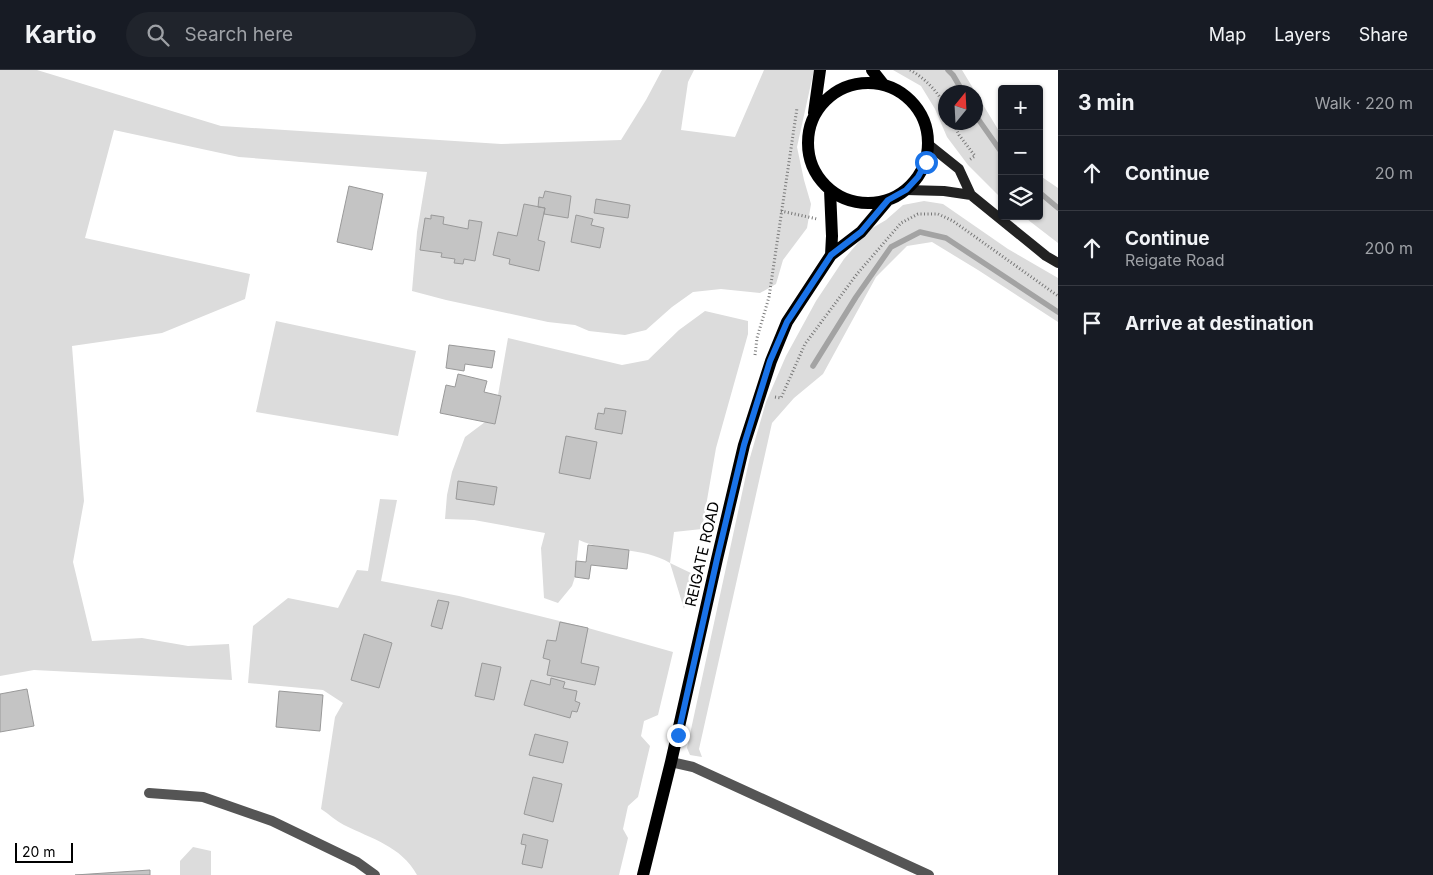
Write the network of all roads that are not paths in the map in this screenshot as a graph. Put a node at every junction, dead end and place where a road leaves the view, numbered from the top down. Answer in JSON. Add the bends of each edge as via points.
{"nodes":[{"id":1,"x":820,"y":70,"type":"edge"},
{"id":2,"x":872,"y":70,"type":"edge"},
{"id":3,"x":883,"y":84,"type":"junction"},
{"id":4,"x":813,"y":116,"type":"junction"},
{"id":5,"x":928,"y":145,"type":"junction"},
{"id":6,"x":830,"y":190,"type":"junction"},
{"id":7,"x":906,"y":190,"type":"junction"},
{"id":8,"x":971,"y":194,"type":"junction"},
{"id":9,"x":888,"y":200,"type":"junction"},
{"id":10,"x":831,"y":255,"type":"junction"},
{"id":11,"x":1058,"y":263,"type":"edge"},
{"id":12,"x":672,"y":762,"type":"junction"},
{"id":13,"x":148,"y":793,"type":"dead end"},
{"id":14,"x":376,"y":875,"type":"edge"},
{"id":15,"x":643,"y":875,"type":"edge"},
{"id":16,"x":929,"y":875,"type":"edge"}],
"edges":[{"from":1,"to":4,"type":"main road"},
{"from":2,"to":3,"type":"main road"},
{"from":3,"to":4,"type":"main road","via":[[862,82],[842,88],[825,99]]},
{"from":3,"to":5,"type":"main road","via":[[902,92],[916,106],[926,124]]},
{"from":4,"to":6,"type":"main road","via":[[808,135],[808,156],[816,175]]},
{"from":5,"to":7,"type":"main road","via":[[926,162]]},
{"from":5,"to":8,"type":"street","via":[[959,170]]},
{"from":6,"to":9,"type":"main road","via":[[848,200],[868,204]]},
{"from":6,"to":10,"type":"main road"},
{"from":7,"to":8,"type":"street"},
{"from":7,"to":9,"type":"main road"},
{"from":8,"to":11,"type":"street"},
{"from":9,"to":10,"type":"main road","name":"REIGATE ROAD","via":[[861,232]]},
{"from":10,"to":12,"type":"main road","name":"REIGATE ROAD","via":[[787,322],[759,396],[744,445]]},
{"from":12,"to":15,"type":"main road","name":"REIGATE ROAD"},
{"from":12,"to":16,"type":"lane","via":[[693,767]]},
{"from":13,"to":14,"type":"lane","via":[[203,797],[272,821],[357,862]]}]}
